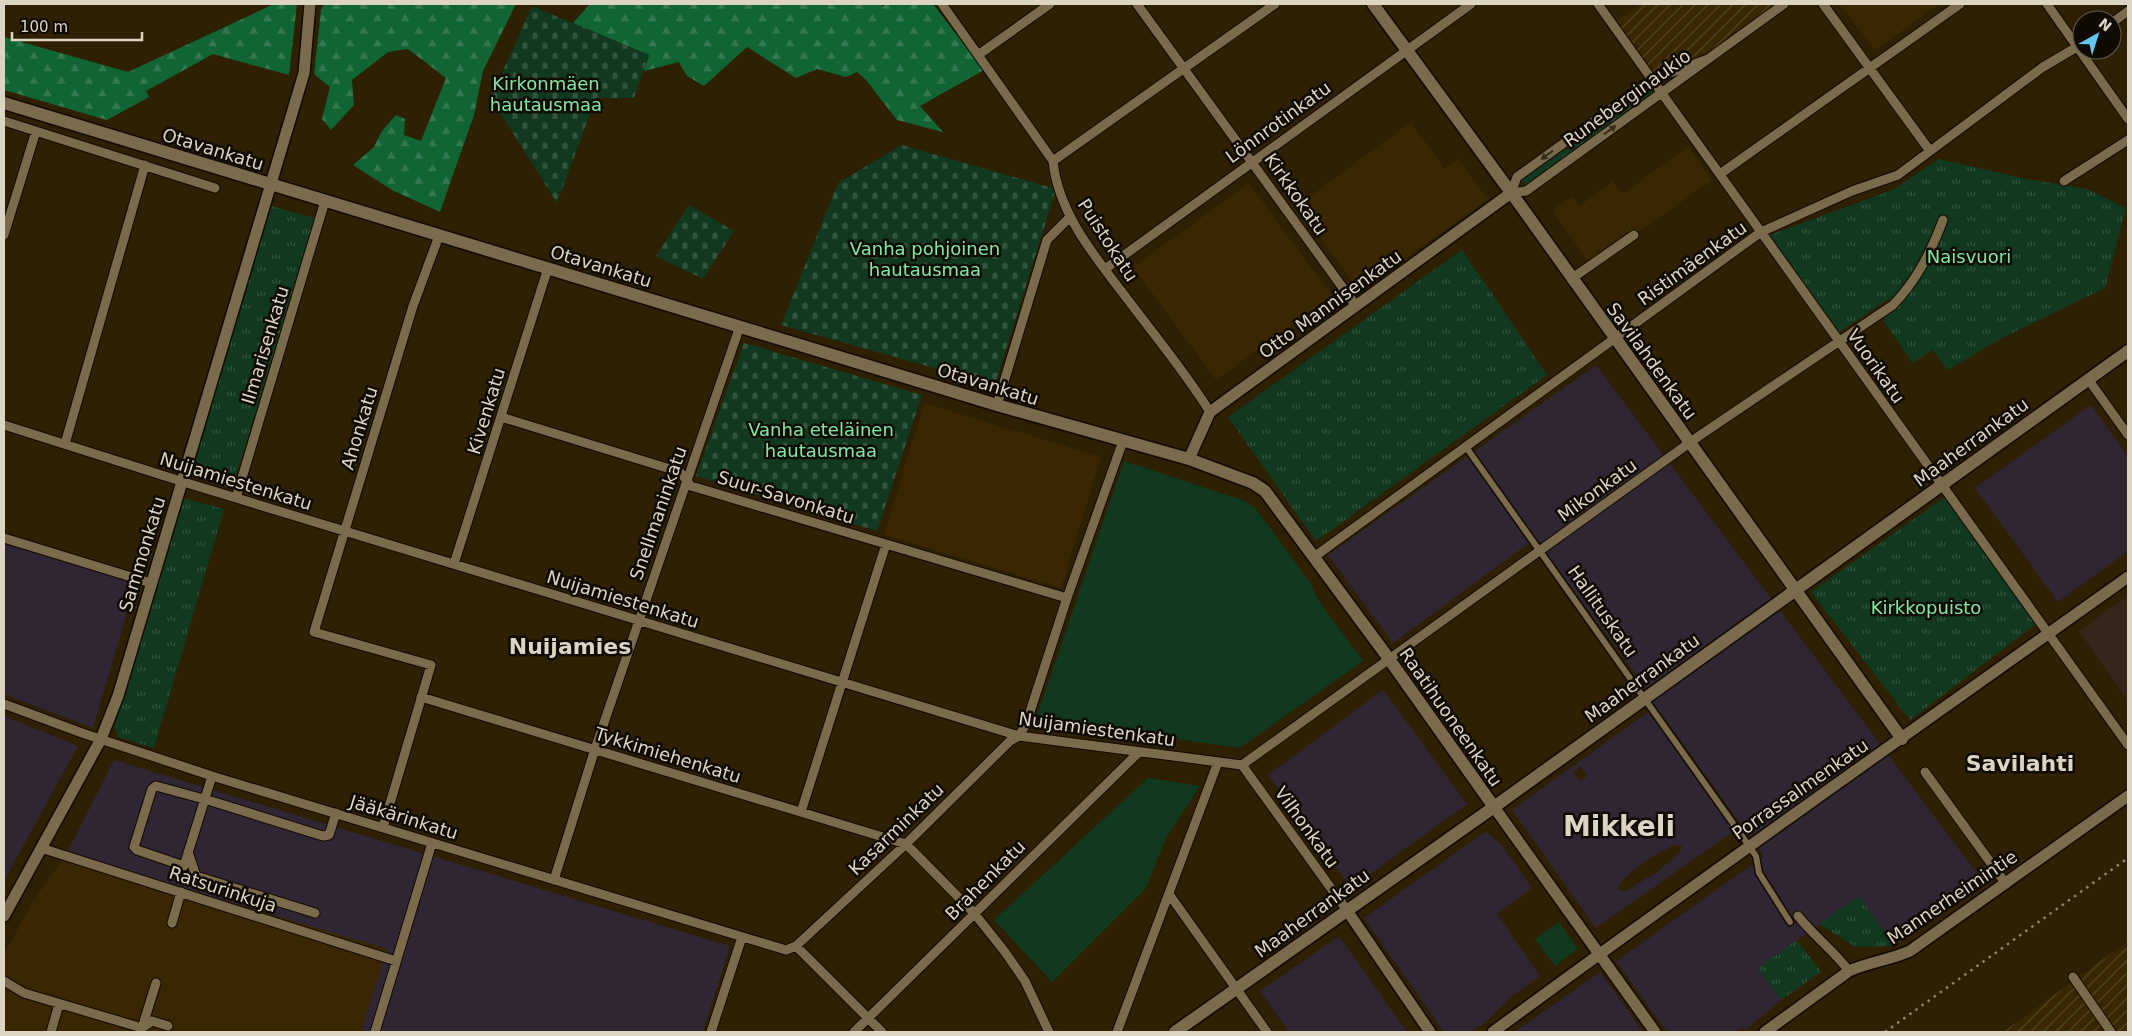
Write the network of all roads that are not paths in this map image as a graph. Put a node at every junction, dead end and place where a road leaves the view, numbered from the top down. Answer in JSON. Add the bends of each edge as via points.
{"nodes":[{"id":1,"x":310,"y":4,"type":"edge"},
{"id":2,"x":942,"y":4,"type":"edge"},
{"id":3,"x":1050,"y":4,"type":"edge"},
{"id":4,"x":1137,"y":4,"type":"edge"},
{"id":5,"x":1275,"y":4,"type":"edge"},
{"id":6,"x":1373,"y":4,"type":"edge"},
{"id":7,"x":1471,"y":4,"type":"edge"},
{"id":8,"x":1598,"y":4,"type":"edge"},
{"id":9,"x":1784,"y":4,"type":"edge"},
{"id":10,"x":1823,"y":4,"type":"edge"},
{"id":11,"x":1960,"y":4,"type":"edge"},
{"id":12,"x":2047,"y":4,"type":"edge"},
{"id":13,"x":2072,"y":36,"type":"edge"},
{"id":14,"x":1406,"y":51,"type":"junction"},
{"id":15,"x":2072,"y":51,"type":"edge"},
{"id":16,"x":978,"y":55,"type":"junction"},
{"id":17,"x":1708,"y":59,"type":"junction"},
{"id":18,"x":2089,"y":60,"type":"edge"},
{"id":19,"x":1184,"y":67,"type":"junction"},
{"id":20,"x":1870,"y":68,"type":"junction"},
{"id":21,"x":1651,"y":80,"type":"junction"},
{"id":22,"x":1661,"y":93,"type":"junction"},
{"id":23,"x":4,"y":103,"type":"edge"},
{"id":24,"x":2128,"y":119,"type":"edge"},
{"id":25,"x":4,"y":122,"type":"edge"},
{"id":26,"x":36,"y":131,"type":"junction"},
{"id":27,"x":2128,"y":140,"type":"edge"},
{"id":28,"x":1930,"y":151,"type":"junction"},
{"id":29,"x":1252,"y":160,"type":"junction"},
{"id":30,"x":1053,"y":161,"type":"junction"},
{"id":31,"x":145,"y":165,"type":"junction"},
{"id":32,"x":1720,"y":174,"type":"junction"},
{"id":33,"x":2064,"y":181,"type":"dead end"},
{"id":34,"x":270,"y":185,"type":"junction"},
{"id":35,"x":214,"y":188,"type":"dead end"},
{"id":36,"x":1511,"y":193,"type":"junction"},
{"id":37,"x":325,"y":201,"type":"junction"},
{"id":38,"x":1070,"y":217,"type":"junction"},
{"id":39,"x":1943,"y":220,"type":"dead end"},
{"id":40,"x":1761,"y":232,"type":"junction"},
{"id":41,"x":4,"y":235,"type":"edge"},
{"id":42,"x":1634,"y":235,"type":"dead end"},
{"id":43,"x":439,"y":236,"type":"junction"},
{"id":44,"x":548,"y":268,"type":"junction"},
{"id":45,"x":1105,"y":269,"type":"junction"},
{"id":46,"x":1572,"y":279,"type":"junction"},
{"id":47,"x":1356,"y":306,"type":"junction"},
{"id":48,"x":737,"y":332,"type":"junction"},
{"id":49,"x":1615,"y":339,"type":"junction"},
{"id":50,"x":1838,"y":341,"type":"junction"},
{"id":51,"x":2128,"y":351,"type":"edge"},
{"id":52,"x":2088,"y":380,"type":"junction"},
{"id":53,"x":997,"y":405,"type":"junction"},
{"id":54,"x":1210,"y":412,"type":"junction"},
{"id":55,"x":501,"y":417,"type":"junction"},
{"id":56,"x":4,"y":425,"type":"edge"},
{"id":57,"x":2128,"y":435,"type":"edge"},
{"id":58,"x":1689,"y":443,"type":"junction"},
{"id":59,"x":65,"y":444,"type":"junction"},
{"id":60,"x":1466,"y":446,"type":"junction"},
{"id":61,"x":1121,"y":447,"type":"junction"},
{"id":62,"x":1188,"y":459,"type":"junction"},
{"id":63,"x":686,"y":481,"type":"junction"},
{"id":64,"x":182,"y":482,"type":"junction"},
{"id":65,"x":1942,"y":485,"type":"junction"},
{"id":66,"x":236,"y":498,"type":"junction"},
{"id":67,"x":345,"y":531,"type":"junction"},
{"id":68,"x":4,"y":538,"type":"edge"},
{"id":69,"x":886,"y":544,"type":"junction"},
{"id":70,"x":1540,"y":551,"type":"junction"},
{"id":71,"x":1314,"y":557,"type":"junction"},
{"id":72,"x":454,"y":564,"type":"junction"},
{"id":73,"x":2128,"y":577,"type":"edge"},
{"id":74,"x":151,"y":583,"type":"junction"},
{"id":75,"x":1794,"y":591,"type":"junction"},
{"id":76,"x":1067,"y":598,"type":"junction"},
{"id":77,"x":639,"y":620,"type":"junction"},
{"id":78,"x":2050,"y":633,"type":"junction"},
{"id":79,"x":1389,"y":659,"type":"junction"},
{"id":80,"x":842,"y":682,"type":"junction"},
{"id":81,"x":422,"y":697,"type":"junction"},
{"id":82,"x":1644,"y":698,"type":"junction"},
{"id":83,"x":4,"y":704,"type":"edge"},
{"id":84,"x":1019,"y":736,"type":"junction"},
{"id":85,"x":101,"y":740,"type":"junction"},
{"id":86,"x":1902,"y":740,"type":"junction"},
{"id":87,"x":2128,"y":745,"type":"edge"},
{"id":88,"x":595,"y":749,"type":"junction"},
{"id":89,"x":1138,"y":752,"type":"junction"},
{"id":90,"x":1218,"y":762,"type":"junction"},
{"id":91,"x":1242,"y":765,"type":"junction"},
{"id":92,"x":1925,"y":772,"type":"dead end"},
{"id":93,"x":212,"y":776,"type":"junction"},
{"id":94,"x":2128,"y":796,"type":"edge"},
{"id":95,"x":204,"y":800,"type":"junction"},
{"id":96,"x":1494,"y":807,"type":"junction"},
{"id":97,"x":801,"y":812,"type":"junction"},
{"id":98,"x":336,"y":813,"type":"junction"},
{"id":99,"x":383,"y":827,"type":"junction"},
{"id":100,"x":432,"y":842,"type":"junction"},
{"id":101,"x":906,"y":844,"type":"junction"},
{"id":102,"x":1749,"y":846,"type":"junction"},
{"id":103,"x":41,"y":848,"type":"junction"},
{"id":104,"x":188,"y":852,"type":"junction"},
{"id":105,"x":554,"y":880,"type":"junction"},
{"id":106,"x":2006,"y":884,"type":"junction"},
{"id":107,"x":181,"y":892,"type":"junction"},
{"id":108,"x":1169,"y":894,"type":"junction"},
{"id":109,"x":7,"y":900,"type":"edge"},
{"id":110,"x":1346,"y":910,"type":"junction"},
{"id":111,"x":315,"y":913,"type":"dead end"},
{"id":112,"x":974,"y":914,"type":"junction"},
{"id":113,"x":4,"y":916,"type":"edge"},
{"id":114,"x":1794,"y":919,"type":"joint"},
{"id":115,"x":172,"y":923,"type":"dead end"},
{"id":116,"x":742,"y":937,"type":"junction"},
{"id":117,"x":796,"y":946,"type":"junction"},
{"id":118,"x":1598,"y":955,"type":"junction"},
{"id":119,"x":396,"y":961,"type":"junction"},
{"id":120,"x":1849,"y":971,"type":"junction"},
{"id":121,"x":2073,"y":977,"type":"dead end"},
{"id":122,"x":4,"y":981,"type":"edge"},
{"id":123,"x":156,"y":983,"type":"dead end"},
{"id":124,"x":1236,"y":989,"type":"junction"},
{"id":125,"x":59,"y":1004,"type":"junction"},
{"id":126,"x":869,"y":1018,"type":"junction"},
{"id":127,"x":168,"y":1026,"type":"dead end"},
{"id":128,"x":142,"y":1028,"type":"junction"},
{"id":129,"x":50,"y":1032,"type":"edge"},
{"id":130,"x":375,"y":1032,"type":"edge"},
{"id":131,"x":711,"y":1032,"type":"edge"},
{"id":132,"x":854,"y":1032,"type":"edge"},
{"id":133,"x":882,"y":1032,"type":"edge"},
{"id":134,"x":1049,"y":1032,"type":"edge"},
{"id":135,"x":1117,"y":1032,"type":"edge"},
{"id":136,"x":1176,"y":1032,"type":"edge"},
{"id":137,"x":1267,"y":1032,"type":"edge"},
{"id":138,"x":1430,"y":1032,"type":"edge"},
{"id":139,"x":1493,"y":1032,"type":"edge"},
{"id":140,"x":1655,"y":1032,"type":"edge"},
{"id":141,"x":1765,"y":1032,"type":"edge"},
{"id":142,"x":2110,"y":1032,"type":"edge"}],
"edges":[{"from":1,"to":34,"type":"street","name":"Sammonkatu","via":[[304,73]]},
{"from":2,"to":16,"type":"street","name":"Puistokatu"},
{"from":3,"to":16,"type":"street"},
{"from":4,"to":19,"type":"street","name":"Kirkkokatu"},
{"from":5,"to":19,"type":"street"},
{"from":6,"to":14,"type":"main road","name":"Savilahdenkatu"},
{"from":7,"to":14,"type":"street","name":"Lönnrotinkatu"},
{"from":8,"to":21,"type":"street","name":"Vuorikatu"},
{"from":9,"to":17,"type":"street"},
{"from":10,"to":20,"type":"street"},
{"from":11,"to":20,"type":"street"},
{"from":12,"to":13,"type":"street"},
{"from":14,"to":29,"type":"street","name":"Lönnrotinkatu"},
{"from":14,"to":36,"type":"main road","name":"Savilahdenkatu"},
{"from":15,"to":28,"type":"street","name":"Ristimäenkatu","via":[[2043,67]]},
{"from":16,"to":30,"type":"street","name":"Puistokatu"},
{"from":17,"to":21,"type":"street","name":"Runeberginaukio"},
{"from":17,"to":22,"type":"street","name":"Runeberginaukio"},
{"from":18,"to":24,"type":"street"},
{"from":19,"to":29,"type":"street","name":"Kirkkokatu"},
{"from":19,"to":30,"type":"street"},
{"from":20,"to":28,"type":"street"},
{"from":20,"to":32,"type":"street"},
{"from":21,"to":22,"type":"street","name":"Vuorikatu"},
{"from":21,"to":36,"type":"street","name":"Runeberginaukio","one_way":true,"via":[[1517,178]]},
{"from":22,"to":32,"type":"street","name":"Vuorikatu"},
{"from":36,"to":22,"type":"street","name":"Runeberginaukio","one_way":true,"via":[[1526,191]]},
{"from":23,"to":34,"type":"main road","name":"Otavankatu"},
{"from":25,"to":26,"type":"street"},
{"from":26,"to":31,"type":"street"},
{"from":26,"to":41,"type":"street"},
{"from":27,"to":33,"type":"street"},
{"from":28,"to":40,"type":"street","name":"Ristimäenkatu","via":[[1898,175],[1852,191]]},
{"from":29,"to":45,"type":"street","name":"Lönnrotinkatu"},
{"from":29,"to":47,"type":"street","name":"Kirkkokatu"},
{"from":30,"to":38,"type":"street","name":"Puistokatu","via":[[1054,173]]},
{"from":31,"to":35,"type":"street"},
{"from":31,"to":59,"type":"street"},
{"from":32,"to":40,"type":"street","name":"Vuorikatu"},
{"from":34,"to":37,"type":"main road","name":"Otavankatu"},
{"from":34,"to":64,"type":"street","name":"Sammonkatu"},
{"from":36,"to":46,"type":"main road","name":"Savilahdenkatu"},
{"from":36,"to":47,"type":"street","name":"Otto Mannisenkatu"},
{"from":37,"to":43,"type":"main road","name":"Otavankatu"},
{"from":37,"to":66,"type":"street","name":"Ilmarisenkatu"},
{"from":38,"to":45,"type":"street","name":"Puistokatu"},
{"from":38,"to":53,"type":"street","via":[[1047,240]]},
{"from":39,"to":50,"type":"street","name":"Mikonkatu","via":[[1932,249],[1911,287],[1893,305]]},
{"from":40,"to":49,"type":"street","name":"Ristimäenkatu"},
{"from":40,"to":50,"type":"street","name":"Vuorikatu"},
{"from":42,"to":46,"type":"street"},
{"from":43,"to":44,"type":"main road","name":"Otavankatu"},
{"from":43,"to":67,"type":"street","name":"Ahonkatu","via":[[413,306]]},
{"from":44,"to":48,"type":"main road","name":"Otavankatu"},
{"from":44,"to":55,"type":"street","name":"Kivenkatu"},
{"from":45,"to":54,"type":"street","name":"Puistokatu"},
{"from":46,"to":49,"type":"main road","name":"Savilahdenkatu"},
{"from":47,"to":54,"type":"street","name":"Otto Mannisenkatu"},
{"from":48,"to":53,"type":"main road","name":"Otavankatu"},
{"from":48,"to":63,"type":"street","name":"Snellmaninkatu"},
{"from":49,"to":58,"type":"main road","name":"Savilahdenkatu"},
{"from":49,"to":60,"type":"street","name":"Ristimäenkatu"},
{"from":50,"to":58,"type":"street","name":"Mikonkatu"},
{"from":50,"to":65,"type":"street","name":"Vuorikatu"},
{"from":51,"to":52,"type":"main road","name":"Maaherrankatu"},
{"from":52,"to":57,"type":"street"},
{"from":52,"to":65,"type":"main road","name":"Maaherrankatu"},
{"from":53,"to":61,"type":"main road","name":"Otavankatu"},
{"from":54,"to":62,"type":"street","name":"Otto Mannisenkatu"},
{"from":55,"to":63,"type":"street","name":"Suur-Savonkatu","via":[[680,472]]},
{"from":55,"to":72,"type":"street","name":"Kivenkatu"},
{"from":56,"to":59,"type":"street","name":"Nuijamiestenkatu"},
{"from":58,"to":70,"type":"street","name":"Mikonkatu"},
{"from":58,"to":75,"type":"main road","name":"Savilahdenkatu"},
{"from":59,"to":64,"type":"street","name":"Nuijamiestenkatu"},
{"from":60,"to":70,"type":"street","name":"Hallituskatu"},
{"from":60,"to":71,"type":"street","name":"Ristimäenkatu"},
{"from":61,"to":62,"type":"main road","name":"Otavankatu"},
{"from":61,"to":76,"type":"street"},
{"from":62,"to":71,"type":"main road","name":"Raatihuoneenkatu","via":[[1253,483],[1265,491]]},
{"from":63,"to":69,"type":"street","name":"Suur-Savonkatu","via":[[691,486]]},
{"from":63,"to":77,"type":"street","name":"Snellmaninkatu"},
{"from":64,"to":66,"type":"street","name":"Nuijamiestenkatu"},
{"from":64,"to":74,"type":"street","name":"Sammonkatu"},
{"from":65,"to":75,"type":"main road","name":"Maaherrankatu"},
{"from":65,"to":78,"type":"street","name":"Vuorikatu"},
{"from":66,"to":67,"type":"street","name":"Nuijamiestenkatu"},
{"from":67,"to":72,"type":"street","name":"Nuijamiestenkatu"},
{"from":67,"to":81,"type":"street","name":"Ahonkatu","via":[[314,632],[430,666]]},
{"from":68,"to":74,"type":"street"},
{"from":69,"to":76,"type":"street","name":"Suur-Savonkatu"},
{"from":69,"to":80,"type":"street"},
{"from":70,"to":79,"type":"street","name":"Mikonkatu"},
{"from":70,"to":82,"type":"street","name":"Hallituskatu"},
{"from":71,"to":79,"type":"main road","name":"Raatihuoneenkatu"},
{"from":72,"to":77,"type":"street","name":"Nuijamiestenkatu"},
{"from":73,"to":78,"type":"street","name":"Porrassalmenkatu"},
{"from":74,"to":85,"type":"street","name":"Sammonkatu","via":[[118,696]]},
{"from":75,"to":82,"type":"main road","name":"Maaherrankatu"},
{"from":75,"to":86,"type":"main road","name":"Savilahdenkatu"},
{"from":76,"to":84,"type":"street","via":[[1026,724]]},
{"from":77,"to":80,"type":"street","name":"Nuijamiestenkatu"},
{"from":77,"to":88,"type":"street","name":"Snellmaninkatu"},
{"from":78,"to":86,"type":"street","name":"Porrassalmenkatu"},
{"from":78,"to":87,"type":"street","name":"Vuorikatu"},
{"from":79,"to":91,"type":"street","name":"Mikonkatu"},
{"from":79,"to":96,"type":"main road","name":"Raatihuoneenkatu"},
{"from":80,"to":84,"type":"street","name":"Nuijamiestenkatu"},
{"from":80,"to":97,"type":"street"},
{"from":81,"to":88,"type":"street","name":"Tykkimiehenkatu"},
{"from":81,"to":99,"type":"street"},
{"from":82,"to":96,"type":"main road","name":"Maaherrankatu"},
{"from":82,"to":102,"type":"street","name":"Hallituskatu"},
{"from":83,"to":85,"type":"street","name":"Jääkärinkatu"},
{"from":84,"to":89,"type":"street","name":"Nuijamiestenkatu"},
{"from":84,"to":101,"type":"street","name":"Kasarminkatu","via":[[1010,741]]},
{"from":85,"to":93,"type":"street","name":"Jääkärinkatu"},
{"from":85,"to":103,"type":"street","name":"Sammonkatu"},
{"from":86,"to":102,"type":"street","name":"Porrassalmenkatu"},
{"from":88,"to":97,"type":"street","name":"Tykkimiehenkatu"},
{"from":88,"to":105,"type":"street","name":"Snellmaninkatu"},
{"from":89,"to":90,"type":"street","name":"Nuijamiestenkatu"},
{"from":89,"to":112,"type":"street","name":"Brahenkatu"},
{"from":90,"to":91,"type":"street","name":"Nuijamiestenkatu"},
{"from":90,"to":108,"type":"street"},
{"from":91,"to":110,"type":"street","name":"Vilhonkatu"},
{"from":92,"to":106,"type":"street"},
{"from":93,"to":95,"type":"street"},
{"from":93,"to":98,"type":"street","name":"Jääkärinkatu"},
{"from":94,"to":106,"type":"street","name":"Mannerheimintie"},
{"from":95,"to":98,"type":"street","via":[[317,835],[329,835]]},
{"from":95,"to":104,"type":"street"},
{"from":95,"to":104,"type":"street","via":[[156,786],[152,789],[134,847],[184,866]]},
{"from":96,"to":110,"type":"main road","name":"Maaherrankatu"},
{"from":96,"to":118,"type":"street","name":"Raatihuoneenkatu"},
{"from":97,"to":101,"type":"street","name":"Tykkimiehenkatu"},
{"from":98,"to":99,"type":"street","name":"Jääkärinkatu"},
{"from":99,"to":100,"type":"street","name":"Jääkärinkatu"},
{"from":100,"to":105,"type":"street","name":"Jääkärinkatu"},
{"from":100,"to":119,"type":"street"},
{"from":101,"to":112,"type":"street"},
{"from":101,"to":117,"type":"street","name":"Kasarminkatu"},
{"from":102,"to":114,"type":"street","name":"Hallituskatu","via":[[1756,856],[1759,873]]},
{"from":102,"to":118,"type":"street","name":"Porrassalmenkatu"},
{"from":103,"to":107,"type":"street","name":"Ratsurinkuja"},
{"from":103,"to":109,"type":"street","name":"Sammonkatu"},
{"from":104,"to":111,"type":"street","via":[[196,876]]},
{"from":105,"to":116,"type":"street","name":"Jääkärinkatu"},
{"from":106,"to":120,"type":"street","name":"Mannerheimintie","via":[[1910,951]]},
{"from":107,"to":115,"type":"street"},
{"from":107,"to":119,"type":"street","name":"Ratsurinkuja"},
{"from":108,"to":124,"type":"street"},
{"from":108,"to":135,"type":"street"},
{"from":109,"to":113,"type":"street","name":"Sammonkatu"},
{"from":110,"to":124,"type":"main road","name":"Maaherrankatu"},
{"from":110,"to":138,"type":"street","name":"Vilhonkatu"},
{"from":112,"to":126,"type":"street","name":"Brahenkatu"},
{"from":112,"to":134,"type":"street","via":[[1025,981]]},
{"from":114,"to":120,"type":"street","name":"Hallituskatu"},
{"from":116,"to":117,"type":"street","name":"Jääkärinkatu","via":[[786,950]]},
{"from":116,"to":131,"type":"street"},
{"from":117,"to":126,"type":"street"},
{"from":118,"to":139,"type":"street","name":"Porrassalmenkatu"},
{"from":118,"to":140,"type":"street","name":"Raatihuoneenkatu"},
{"from":119,"to":130,"type":"street"},
{"from":120,"to":141,"type":"street","name":"Mannerheimintie"},
{"from":121,"to":142,"type":"street"},
{"from":122,"to":125,"type":"street","via":[[24,993]]},
{"from":123,"to":128,"type":"street"},
{"from":124,"to":136,"type":"main road","name":"Maaherrankatu"},
{"from":124,"to":137,"type":"street"},
{"from":125,"to":128,"type":"street"},
{"from":125,"to":129,"type":"street"},
{"from":126,"to":132,"type":"street","name":"Brahenkatu"},
{"from":126,"to":133,"type":"street"},
{"from":127,"to":128,"type":"street","via":[[152,1021]]}]}
